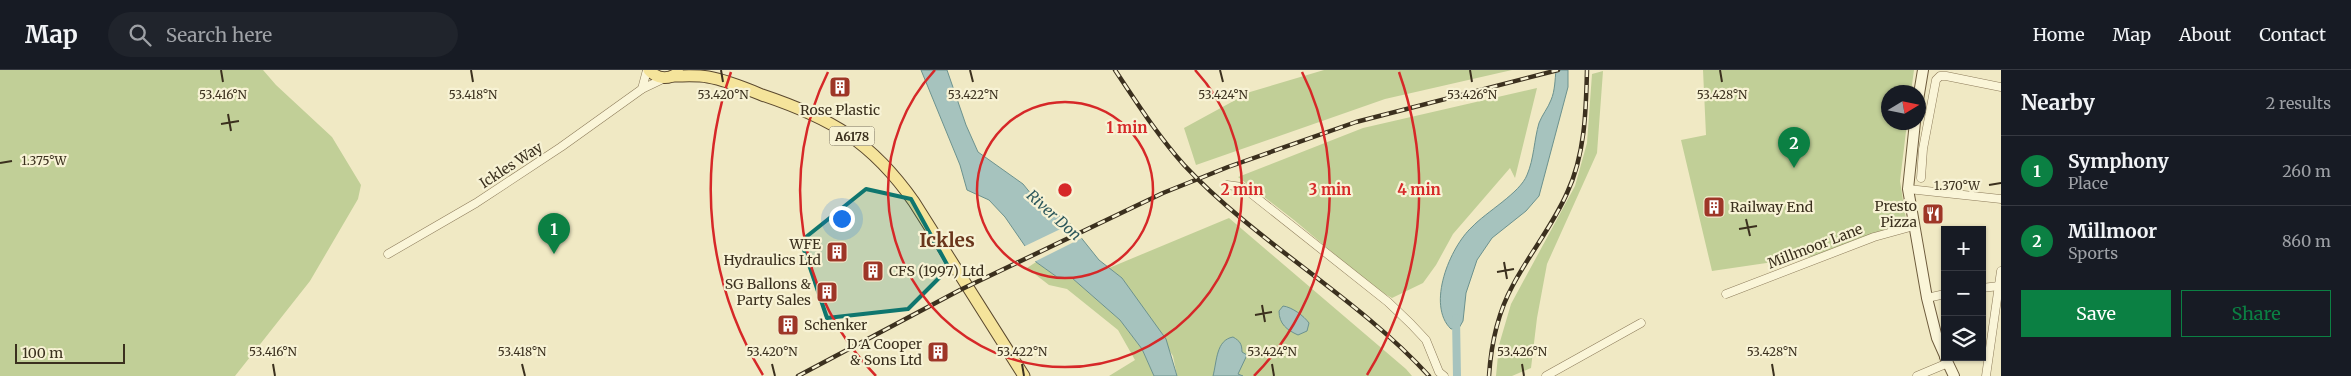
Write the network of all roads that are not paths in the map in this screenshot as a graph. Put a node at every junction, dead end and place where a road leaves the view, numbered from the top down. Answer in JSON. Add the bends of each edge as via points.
{"nodes":[{"id":1,"x":648,"y":70,"type":"edge"},
{"id":2,"x":1923,"y":70,"type":"edge"},
{"id":3,"x":704,"y":74,"type":"edge"},
{"id":4,"x":674,"y":75,"type":"edge"},
{"id":5,"x":1920,"y":85,"type":"edge"},
{"id":6,"x":2001,"y":86,"type":"edge"},
{"id":7,"x":642,"y":88,"type":"junction"},
{"id":8,"x":1915,"y":130,"type":"edge"},
{"id":9,"x":1921,"y":178,"type":"dead end"},
{"id":10,"x":1226,"y":185,"type":"dead end"},
{"id":11,"x":1908,"y":189,"type":"junction"},
{"id":12,"x":2001,"y":199,"type":"edge"},
{"id":13,"x":1914,"y":226,"type":"junction"},
{"id":14,"x":388,"y":254,"type":"dead end"},
{"id":15,"x":2001,"y":271,"type":"edge"},
{"id":16,"x":1999,"y":286,"type":"junction"},
{"id":17,"x":1986,"y":288,"type":"edge"},
{"id":18,"x":1726,"y":294,"type":"dead end"},
{"id":19,"x":1941,"y":295,"type":"edge"},
{"id":20,"x":1927,"y":298,"type":"junction"},
{"id":21,"x":1641,"y":323,"type":"dead end"},
{"id":22,"x":1941,"y":347,"type":"edge"},
{"id":23,"x":1943,"y":361,"type":"edge"},
{"id":24,"x":1947,"y":361,"type":"edge"},
{"id":25,"x":1024,"y":376,"type":"edge"},
{"id":26,"x":1444,"y":376,"type":"edge"},
{"id":27,"x":1546,"y":376,"type":"edge"},
{"id":28,"x":1917,"y":376,"type":"edge"},
{"id":29,"x":1954,"y":376,"type":"edge"},
{"id":30,"x":1986,"y":376,"type":"edge"}],
"edges":[{"from":1,"to":4,"type":"main road","via":[[657,77]]},
{"from":1,"to":7,"type":"street"},
{"from":2,"to":5,"type":"street"},
{"from":3,"to":4,"type":"main road","number":"A6178"},
{"from":3,"to":25,"type":"main road","number":"A6178","via":[[829,121],[886,166],[920,210]]},
{"from":4,"to":7,"type":"street","name":"Ickles Way"},
{"from":6,"to":9,"type":"street","via":[[1946,76],[1936,80],[1923,148]]},
{"from":7,"to":14,"type":"street","name":"Ickles Way","via":[[484,198]]},
{"from":8,"to":11,"type":"street"},
{"from":10,"to":26,"type":"street","via":[[1248,191],[1388,302],[1426,340],[1439,372]]},
{"from":11,"to":12,"type":"street"},
{"from":11,"to":13,"type":"street"},
{"from":13,"to":18,"type":"street","name":"Millmoor Lane","via":[[1874,237]]},
{"from":13,"to":20,"type":"street"},
{"from":15,"to":16,"type":"street"},
{"from":16,"to":17,"type":"street"},
{"from":16,"to":30,"type":"street"},
{"from":19,"to":20,"type":"street"},
{"from":20,"to":22,"type":"street"},
{"from":21,"to":27,"type":"street"},
{"from":23,"to":28,"type":"street"},
{"from":24,"to":29,"type":"street"}]}
